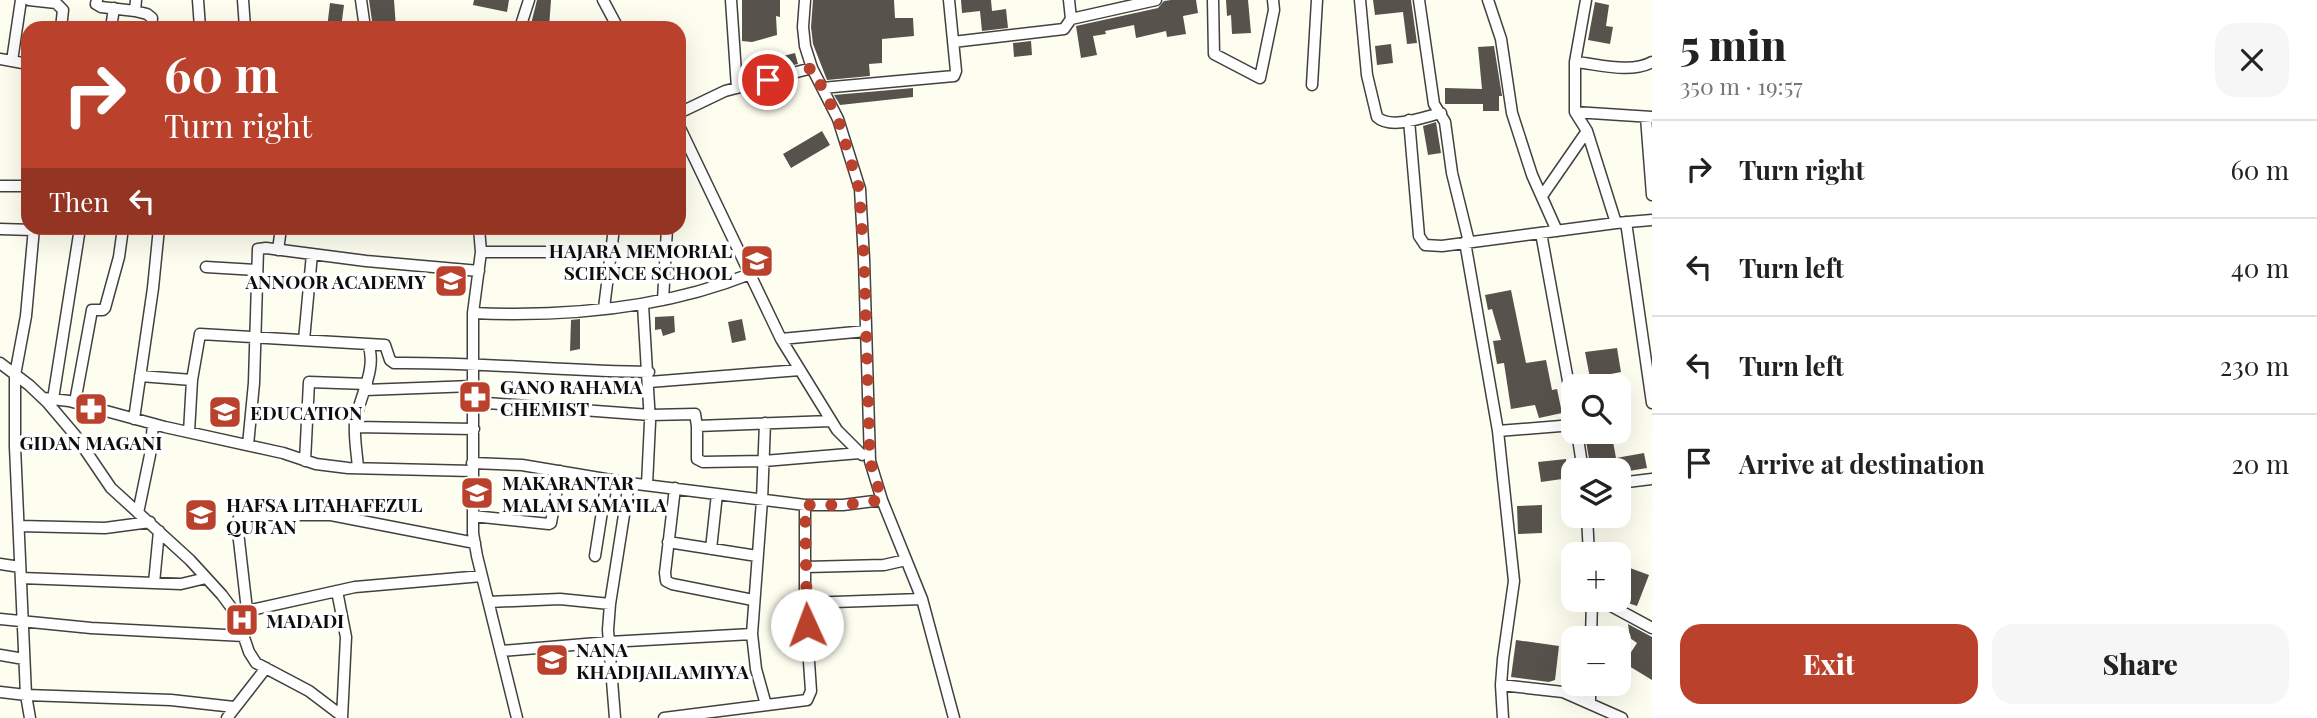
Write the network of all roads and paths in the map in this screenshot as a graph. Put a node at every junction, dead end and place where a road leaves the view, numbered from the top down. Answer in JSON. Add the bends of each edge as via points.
{"nodes":[{"id":1,"x":21,"y":0,"type":"edge"},
{"id":2,"x":29,"y":0,"type":"edge"},
{"id":3,"x":97,"y":0,"type":"edge"},
{"id":4,"x":198,"y":0,"type":"edge"},
{"id":5,"x":243,"y":0,"type":"edge"},
{"id":6,"x":361,"y":0,"type":"edge"},
{"id":7,"x":529,"y":0,"type":"edge"},
{"id":8,"x":603,"y":0,"type":"edge"},
{"id":9,"x":731,"y":0,"type":"edge"},
{"id":10,"x":805,"y":0,"type":"edge"},
{"id":11,"x":949,"y":0,"type":"edge"},
{"id":12,"x":1069,"y":0,"type":"edge"},
{"id":13,"x":1156,"y":0,"type":"edge"},
{"id":14,"x":1213,"y":0,"type":"edge"},
{"id":15,"x":1273,"y":0,"type":"edge"},
{"id":16,"x":1317,"y":0,"type":"edge"},
{"id":17,"x":1360,"y":0,"type":"edge"},
{"id":18,"x":1419,"y":0,"type":"edge"},
{"id":19,"x":1488,"y":0,"type":"edge"},
{"id":20,"x":1586,"y":0,"type":"edge"},
{"id":21,"x":55,"y":2,"type":"edge"},
{"id":22,"x":136,"y":5,"type":"edge"},
{"id":23,"x":114,"y":8,"type":"junction"},
{"id":24,"x":1071,"y":19,"type":"junction"},
{"id":25,"x":62,"y":21,"type":"edge"},
{"id":26,"x":112,"y":21,"type":"edge"},
{"id":27,"x":152,"y":21,"type":"edge"},
{"id":28,"x":200,"y":21,"type":"edge"},
{"id":29,"x":244,"y":21,"type":"edge"},
{"id":30,"x":364,"y":21,"type":"edge"},
{"id":31,"x":522,"y":21,"type":"edge"},
{"id":32,"x":614,"y":21,"type":"edge"},
{"id":33,"x":953,"y":42,"type":"junction"},
{"id":34,"x":0,"y":59,"type":"edge"},
{"id":35,"x":12,"y":61,"type":"junction"},
{"id":36,"x":1575,"y":62,"type":"junction"},
{"id":37,"x":1652,"y":62,"type":"edge"},
{"id":38,"x":21,"y":63,"type":"edge"},
{"id":39,"x":812,"y":68,"type":"junction"},
{"id":40,"x":1312,"y":85,"type":"dead end"},
{"id":41,"x":822,"y":88,"type":"junction"},
{"id":42,"x":737,"y":89,"type":"junction"},
{"id":43,"x":686,"y":110,"type":"edge"},
{"id":44,"x":1575,"y":111,"type":"junction"},
{"id":45,"x":1441,"y":113,"type":"junction"},
{"id":46,"x":1649,"y":117,"type":"edge"},
{"id":47,"x":1409,"y":120,"type":"junction"},
{"id":48,"x":1587,"y":131,"type":"junction"},
{"id":49,"x":687,"y":139,"type":"edge"},
{"id":50,"x":0,"y":186,"type":"edge"},
{"id":51,"x":21,"y":186,"type":"edge"},
{"id":52,"x":1652,"y":195,"type":"edge"},
{"id":53,"x":1542,"y":196,"type":"junction"},
{"id":54,"x":1652,"y":220,"type":"edge"},
{"id":55,"x":1621,"y":222,"type":"junction"},
{"id":56,"x":0,"y":229,"type":"edge"},
{"id":57,"x":21,"y":229,"type":"edge"},
{"id":58,"x":1556,"y":231,"type":"junction"},
{"id":59,"x":1541,"y":233,"type":"junction"},
{"id":60,"x":33,"y":235,"type":"edge"},
{"id":61,"x":79,"y":235,"type":"edge"},
{"id":62,"x":121,"y":235,"type":"edge"},
{"id":63,"x":158,"y":235,"type":"edge"},
{"id":64,"x":280,"y":235,"type":"edge"},
{"id":65,"x":480,"y":235,"type":"edge"},
{"id":66,"x":613,"y":235,"type":"edge"},
{"id":67,"x":667,"y":235,"type":"edge"},
{"id":68,"x":1467,"y":242,"type":"junction"},
{"id":69,"x":278,"y":250,"type":"junction"},
{"id":70,"x":481,"y":252,"type":"junction"},
{"id":71,"x":611,"y":253,"type":"junction"},
{"id":72,"x":312,"y":254,"type":"junction"},
{"id":73,"x":206,"y":267,"type":"dead end"},
{"id":74,"x":257,"y":270,"type":"junction"},
{"id":75,"x":479,"y":271,"type":"junction"},
{"id":76,"x":750,"y":274,"type":"junction"},
{"id":77,"x":663,"y":300,"type":"junction"},
{"id":78,"x":643,"y":305,"type":"junction"},
{"id":79,"x":604,"y":308,"type":"junction"},
{"id":80,"x":473,"y":313,"type":"junction"},
{"id":81,"x":866,"y":331,"type":"junction"},
{"id":82,"x":256,"y":337,"type":"junction"},
{"id":83,"x":781,"y":339,"type":"junction"},
{"id":84,"x":304,"y":340,"type":"junction"},
{"id":85,"x":368,"y":344,"type":"junction"},
{"id":86,"x":473,"y":363,"type":"junction"},
{"id":87,"x":5,"y":369,"type":"edge"},
{"id":88,"x":800,"y":370,"type":"junction"},
{"id":89,"x":1567,"y":374,"type":"edge"},
{"id":90,"x":140,"y":376,"type":"junction"},
{"id":91,"x":649,"y":377,"type":"junction"},
{"id":92,"x":192,"y":380,"type":"junction"},
{"id":93,"x":474,"y":386,"type":"junction"},
{"id":94,"x":366,"y":387,"type":"junction"},
{"id":95,"x":48,"y":399,"type":"junction"},
{"id":96,"x":75,"y":402,"type":"junction"},
{"id":97,"x":474,"y":402,"type":"junction"},
{"id":98,"x":1652,"y":403,"type":"edge"},
{"id":99,"x":650,"y":415,"type":"junction"},
{"id":100,"x":134,"y":419,"type":"junction"},
{"id":101,"x":831,"y":421,"type":"junction"},
{"id":102,"x":765,"y":423,"type":"junction"},
{"id":103,"x":153,"y":424,"type":"junction"},
{"id":104,"x":697,"y":426,"type":"junction"},
{"id":105,"x":1561,"y":426,"type":"edge"},
{"id":106,"x":355,"y":427,"type":"junction"},
{"id":107,"x":474,"y":429,"type":"junction"},
{"id":108,"x":1497,"y":431,"type":"junction"},
{"id":109,"x":189,"y":432,"type":"junction"},
{"id":110,"x":248,"y":445,"type":"junction"},
{"id":111,"x":860,"y":453,"type":"junction"},
{"id":112,"x":305,"y":461,"type":"junction"},
{"id":113,"x":764,"y":461,"type":"junction"},
{"id":114,"x":870,"y":461,"type":"junction"},
{"id":115,"x":472,"y":467,"type":"junction"},
{"id":116,"x":358,"y":468,"type":"junction"},
{"id":117,"x":559,"y":471,"type":"junction"},
{"id":118,"x":1652,"y":479,"type":"edge"},
{"id":119,"x":607,"y":480,"type":"junction"},
{"id":120,"x":1631,"y":482,"type":"edge"},
{"id":121,"x":629,"y":483,"type":"junction"},
{"id":122,"x":647,"y":485,"type":"junction"},
{"id":123,"x":675,"y":488,"type":"junction"},
{"id":124,"x":717,"y":494,"type":"junction"},
{"id":125,"x":762,"y":500,"type":"junction"},
{"id":126,"x":882,"y":500,"type":"junction"},
{"id":127,"x":805,"y":505,"type":"junction"},
{"id":128,"x":138,"y":513,"type":"junction"},
{"id":129,"x":473,"y":516,"type":"junction"},
{"id":130,"x":150,"y":522,"type":"junction"},
{"id":131,"x":19,"y":526,"type":"junction"},
{"id":132,"x":159,"y":531,"type":"junction"},
{"id":133,"x":668,"y":542,"type":"junction"},
{"id":134,"x":475,"y":543,"type":"junction"},
{"id":135,"x":712,"y":549,"type":"junction"},
{"id":136,"x":0,"y":551,"type":"edge"},
{"id":137,"x":595,"y":556,"type":"dead end"},
{"id":138,"x":757,"y":556,"type":"junction"},
{"id":139,"x":906,"y":560,"type":"junction"},
{"id":140,"x":1,"y":565,"type":"edge"},
{"id":141,"x":806,"y":567,"type":"junction"},
{"id":142,"x":21,"y":572,"type":"junction"},
{"id":143,"x":482,"y":576,"type":"junction"},
{"id":144,"x":206,"y":578,"type":"junction"},
{"id":145,"x":154,"y":583,"type":"junction"},
{"id":146,"x":337,"y":591,"type":"junction"},
{"id":147,"x":922,"y":599,"type":"junction"},
{"id":148,"x":753,"y":600,"type":"junction"},
{"id":149,"x":489,"y":602,"type":"junction"},
{"id":150,"x":805,"y":603,"type":"junction"},
{"id":151,"x":610,"y":604,"type":"junction"},
{"id":152,"x":247,"y":610,"type":"junction"},
{"id":153,"x":1622,"y":612,"type":"edge"},
{"id":154,"x":236,"y":614,"type":"junction"},
{"id":155,"x":0,"y":619,"type":"edge"},
{"id":156,"x":23,"y":622,"type":"junction"},
{"id":157,"x":1652,"y":628,"type":"edge"},
{"id":158,"x":752,"y":634,"type":"junction"},
{"id":159,"x":244,"y":636,"type":"junction"},
{"id":160,"x":609,"y":642,"type":"junction"},
{"id":161,"x":501,"y":651,"type":"junction"},
{"id":162,"x":0,"y":655,"type":"edge"},
{"id":163,"x":24,"y":659,"type":"junction"},
{"id":164,"x":266,"y":668,"type":"junction"},
{"id":165,"x":1501,"y":685,"type":"junction"},
{"id":166,"x":0,"y":692,"type":"edge"},
{"id":167,"x":26,"y":695,"type":"junction"},
{"id":168,"x":1590,"y":696,"type":"edge"},
{"id":169,"x":1590,"y":702,"type":"junction"},
{"id":170,"x":766,"y":705,"type":"junction"},
{"id":171,"x":234,"y":707,"type":"junction"},
{"id":172,"x":342,"y":717,"type":"edge"},
{"id":173,"x":615,"y":717,"type":"edge"},
{"id":174,"x":30,"y":718,"type":"edge"},
{"id":175,"x":226,"y":718,"type":"edge"},
{"id":176,"x":517,"y":718,"type":"edge"},
{"id":177,"x":600,"y":718,"type":"edge"},
{"id":178,"x":664,"y":718,"type":"edge"},
{"id":179,"x":954,"y":718,"type":"edge"},
{"id":180,"x":1503,"y":718,"type":"edge"},
{"id":181,"x":1622,"y":718,"type":"edge"}],
"edges":[{"from":1,"to":35,"type":"street"},
{"from":2,"to":21,"type":"street"},
{"from":3,"to":23,"type":"street","via":[[98,6]]},
{"from":4,"to":28,"type":"street"},
{"from":5,"to":29,"type":"street"},
{"from":6,"to":30,"type":"street"},
{"from":7,"to":31,"type":"street"},
{"from":8,"to":32,"type":"street"},
{"from":9,"to":42,"type":"street"},
{"from":10,"to":39,"type":"street","via":[[803,27]]},
{"from":11,"to":33,"type":"street"},
{"from":12,"to":24,"type":"street"},
{"from":13,"to":24,"type":"street"},
{"from":14,"to":15,"type":"street","via":[[1214,54],[1260,78]]},
{"from":16,"to":40,"type":"street"},
{"from":17,"to":47,"type":"street","via":[[1367,75],[1377,117],[1390,124]]},
{"from":18,"to":45,"type":"street","via":[[1434,104]]},
{"from":19,"to":53,"type":"street","via":[[1502,39],[1512,113]]},
{"from":20,"to":36,"type":"street"},
{"from":21,"to":25,"type":"street","via":[[63,10]]},
{"from":22,"to":23,"type":"street"},
{"from":22,"to":27,"type":"street"},
{"from":23,"to":26,"type":"street"},
{"from":24,"to":33,"type":"street","via":[[1064,29]]},
{"from":33,"to":41,"type":"street","via":[[954,76]]},
{"from":34,"to":35,"type":"street"},
{"from":35,"to":38,"type":"street"},
{"from":36,"to":37,"type":"street","via":[[1628,67]]},
{"from":36,"to":44,"type":"street"},
{"from":39,"to":41,"type":"street"},
{"from":39,"to":42,"type":"street"},
{"from":41,"to":81,"type":"street","via":[[838,119],[859,189]]},
{"from":42,"to":43,"type":"street"},
{"from":44,"to":46,"type":"street"},
{"from":44,"to":48,"type":"street"},
{"from":45,"to":47,"type":"street"},
{"from":45,"to":68,"type":"street"},
{"from":46,"to":52,"type":"street"},
{"from":47,"to":68,"type":"street","via":[[1420,241],[1442,246]]},
{"from":48,"to":53,"type":"street"},
{"from":48,"to":55,"type":"street"},
{"from":49,"to":76,"type":"street"},
{"from":50,"to":51,"type":"street"},
{"from":53,"to":58,"type":"street"},
{"from":54,"to":55,"type":"street"},
{"from":55,"to":58,"type":"street"},
{"from":55,"to":98,"type":"street"},
{"from":56,"to":57,"type":"street"},
{"from":58,"to":59,"type":"street"},
{"from":59,"to":68,"type":"street"},
{"from":59,"to":89,"type":"street"},
{"from":60,"to":87,"type":"street","via":[[26,316]]},
{"from":61,"to":95,"type":"street"},
{"from":62,"to":96,"type":"street","via":[[106,308],[92,310]]},
{"from":63,"to":90,"type":"street"},
{"from":64,"to":69,"type":"street"},
{"from":65,"to":70,"type":"street"},
{"from":66,"to":71,"type":"street"},
{"from":67,"to":77,"type":"street"},
{"from":68,"to":108,"type":"street"},
{"from":69,"to":72,"type":"street"},
{"from":69,"to":74,"type":"street","via":[[258,249]]},
{"from":70,"to":71,"type":"street"},
{"from":70,"to":75,"type":"street"},
{"from":71,"to":79,"type":"street"},
{"from":72,"to":75,"type":"street"},
{"from":72,"to":84,"type":"street"},
{"from":73,"to":74,"type":"street"},
{"from":74,"to":82,"type":"street"},
{"from":75,"to":80,"type":"street"},
{"from":76,"to":77,"type":"street"},
{"from":76,"to":83,"type":"street"},
{"from":77,"to":78,"type":"street"},
{"from":78,"to":79,"type":"street"},
{"from":78,"to":91,"type":"street"},
{"from":79,"to":80,"type":"street","via":[[547,314]]},
{"from":80,"to":86,"type":"street"},
{"from":81,"to":83,"type":"street"},
{"from":81,"to":114,"type":"street"},
{"from":82,"to":84,"type":"street"},
{"from":82,"to":92,"type":"street","via":[[198,334]]},
{"from":82,"to":110,"type":"street"},
{"from":83,"to":88,"type":"street"},
{"from":84,"to":85,"type":"street"},
{"from":85,"to":86,"type":"street","via":[[385,345],[394,363]]},
{"from":85,"to":94,"type":"street"},
{"from":86,"to":91,"type":"street"},
{"from":86,"to":93,"type":"street"},
{"from":87,"to":95,"type":"street"},
{"from":87,"to":131,"type":"street"},
{"from":88,"to":91,"type":"street"},
{"from":88,"to":101,"type":"street"},
{"from":90,"to":92,"type":"street"},
{"from":90,"to":100,"type":"street"},
{"from":91,"to":99,"type":"street"},
{"from":92,"to":109,"type":"street"},
{"from":93,"to":94,"type":"street"},
{"from":93,"to":97,"type":"street"},
{"from":94,"to":106,"type":"street"},
{"from":94,"to":112,"type":"street","via":[[309,382]]},
{"from":95,"to":96,"type":"street"},
{"from":95,"to":128,"type":"street","via":[[107,482]]},
{"from":96,"to":100,"type":"street"},
{"from":97,"to":99,"type":"street"},
{"from":97,"to":107,"type":"street"},
{"from":99,"to":104,"type":"street","via":[[695,414]]},
{"from":99,"to":122,"type":"street"},
{"from":100,"to":103,"type":"street"},
{"from":101,"to":102,"type":"street"},
{"from":101,"to":111,"type":"street"},
{"from":102,"to":104,"type":"street"},
{"from":102,"to":113,"type":"street"},
{"from":103,"to":109,"type":"street"},
{"from":103,"to":128,"type":"street"},
{"from":104,"to":113,"type":"street","via":[[700,461]]},
{"from":105,"to":108,"type":"street"},
{"from":106,"to":107,"type":"street"},
{"from":106,"to":116,"type":"street"},
{"from":107,"to":115,"type":"street"},
{"from":108,"to":165,"type":"street","via":[[1514,581]]},
{"from":109,"to":110,"type":"street"},
{"from":110,"to":112,"type":"street"},
{"from":111,"to":113,"type":"street"},
{"from":111,"to":114,"type":"street"},
{"from":112,"to":116,"type":"street"},
{"from":113,"to":125,"type":"street"},
{"from":114,"to":126,"type":"street"},
{"from":115,"to":116,"type":"street"},
{"from":115,"to":117,"type":"street","via":[[522,465]]},
{"from":115,"to":129,"type":"street"},
{"from":117,"to":119,"type":"street"},
{"from":117,"to":129,"type":"street","via":[[551,523]]},
{"from":118,"to":120,"type":"street"},
{"from":119,"to":121,"type":"street"},
{"from":119,"to":137,"type":"street"},
{"from":121,"to":122,"type":"street"},
{"from":121,"to":151,"type":"street"},
{"from":122,"to":123,"type":"street"},
{"from":123,"to":124,"type":"street"},
{"from":123,"to":133,"type":"street"},
{"from":124,"to":125,"type":"street"},
{"from":124,"to":135,"type":"street"},
{"from":125,"to":127,"type":"street"},
{"from":125,"to":138,"type":"street"},
{"from":126,"to":127,"type":"street"},
{"from":126,"to":139,"type":"street"},
{"from":127,"to":141,"type":"street"},
{"from":128,"to":130,"type":"street"},
{"from":129,"to":134,"type":"street"},
{"from":130,"to":131,"type":"street","via":[[105,528]]},
{"from":130,"to":132,"type":"street"},
{"from":131,"to":142,"type":"street"},
{"from":132,"to":144,"type":"street"},
{"from":132,"to":145,"type":"street"},
{"from":133,"to":135,"type":"street"},
{"from":133,"to":148,"type":"street","via":[[665,573],[671,584]]},
{"from":134,"to":143,"type":"street"},
{"from":134,"to":152,"type":"street","via":[[331,515],[240,515],[237,523]]},
{"from":135,"to":138,"type":"street"},
{"from":136,"to":140,"type":"street"},
{"from":138,"to":148,"type":"street"},
{"from":139,"to":141,"type":"street"},
{"from":139,"to":147,"type":"street"},
{"from":140,"to":142,"type":"street"},
{"from":141,"to":150,"type":"street"},
{"from":142,"to":145,"type":"street"},
{"from":142,"to":156,"type":"street"},
{"from":143,"to":146,"type":"street"},
{"from":143,"to":149,"type":"street"},
{"from":144,"to":145,"type":"street","via":[[181,584]]},
{"from":144,"to":154,"type":"street"},
{"from":146,"to":152,"type":"street"},
{"from":146,"to":172,"type":"street","via":[[346,637]]},
{"from":147,"to":150,"type":"street"},
{"from":147,"to":179,"type":"street"},
{"from":148,"to":158,"type":"street"},
{"from":149,"to":151,"type":"street","via":[[560,598]]},
{"from":149,"to":161,"type":"street"},
{"from":150,"to":170,"type":"street","via":[[810,696]]},
{"from":151,"to":160,"type":"street"},
{"from":152,"to":154,"type":"street"},
{"from":153,"to":157,"type":"street"},
{"from":154,"to":159,"type":"street"},
{"from":155,"to":156,"type":"street"},
{"from":156,"to":159,"type":"street"},
{"from":156,"to":163,"type":"street"},
{"from":158,"to":160,"type":"street"},
{"from":158,"to":170,"type":"street"},
{"from":159,"to":164,"type":"street","via":[[256,663]]},
{"from":160,"to":161,"type":"street"},
{"from":160,"to":173,"type":"street"},
{"from":161,"to":176,"type":"street"},
{"from":162,"to":163,"type":"street"},
{"from":163,"to":167,"type":"street"},
{"from":164,"to":171,"type":"street"},
{"from":164,"to":172,"type":"street","via":[[309,691]]},
{"from":165,"to":169,"type":"street","via":[[1563,692]]},
{"from":165,"to":180,"type":"street"},
{"from":166,"to":167,"type":"street"},
{"from":167,"to":171,"type":"street"},
{"from":167,"to":174,"type":"street"},
{"from":168,"to":169,"type":"street"},
{"from":169,"to":181,"type":"street"},
{"from":170,"to":178,"type":"street"},
{"from":171,"to":175,"type":"street"},
{"from":173,"to":177,"type":"street"}]}
